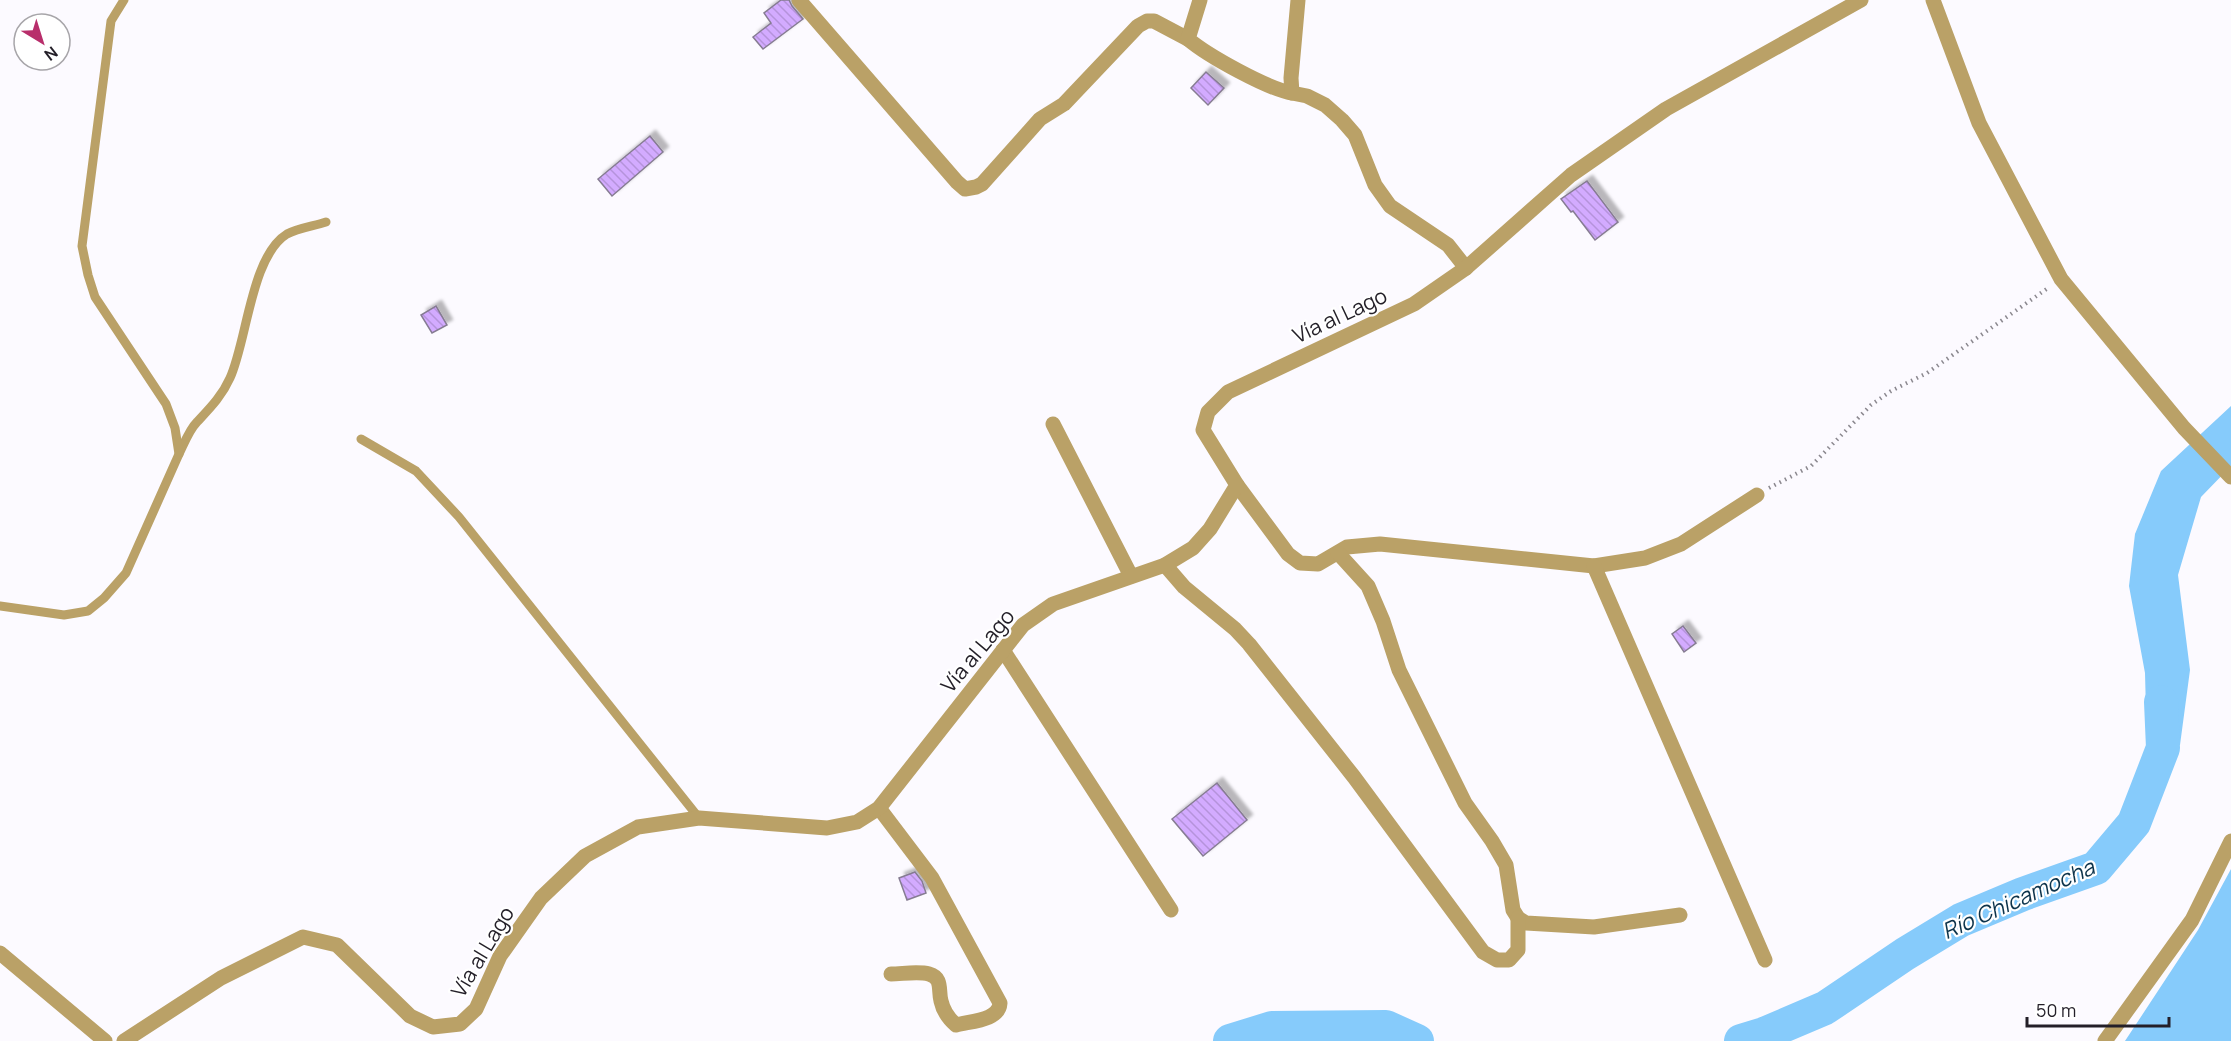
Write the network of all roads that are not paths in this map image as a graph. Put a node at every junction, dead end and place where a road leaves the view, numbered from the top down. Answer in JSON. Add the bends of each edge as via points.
{"nodes":[{"id":1,"x":124,"y":0,"type":"edge"},
{"id":2,"x":799,"y":0,"type":"edge"},
{"id":3,"x":1200,"y":0,"type":"edge"},
{"id":4,"x":1298,"y":0,"type":"edge"},
{"id":5,"x":1861,"y":0,"type":"edge"},
{"id":6,"x":1933,"y":0,"type":"edge"},
{"id":7,"x":1188,"y":39,"type":"junction"},
{"id":8,"x":1292,"y":93,"type":"junction"},
{"id":9,"x":326,"y":222,"type":"dead end"},
{"id":10,"x":1466,"y":268,"type":"junction"},
{"id":11,"x":1053,"y":424,"type":"dead end"},
{"id":12,"x":361,"y":439,"type":"dead end"},
{"id":13,"x":179,"y":454,"type":"junction"},
{"id":14,"x":2231,"y":476,"type":"edge"},
{"id":15,"x":1237,"y":485,"type":"junction"},
{"id":16,"x":1757,"y":495,"type":"road end"},
{"id":17,"x":1338,"y":554,"type":"junction"},
{"id":18,"x":1165,"y":565,"type":"junction"},
{"id":19,"x":1594,"y":566,"type":"junction"},
{"id":20,"x":1131,"y":576,"type":"junction"},
{"id":21,"x":0,"y":606,"type":"edge"},
{"id":22,"x":1003,"y":650,"type":"junction"},
{"id":23,"x":879,"y":808,"type":"junction"},
{"id":24,"x":699,"y":818,"type":"junction"},
{"id":25,"x":2231,"y":841,"type":"edge"},
{"id":26,"x":1171,"y":910,"type":"dead end"},
{"id":27,"x":1680,"y":915,"type":"dead end"},
{"id":28,"x":1518,"y":918,"type":"junction"},
{"id":29,"x":0,"y":953,"type":"edge"},
{"id":30,"x":1765,"y":960,"type":"dead end"},
{"id":31,"x":891,"y":974,"type":"dead end"},
{"id":32,"x":105,"y":1041,"type":"edge"},
{"id":33,"x":124,"y":1041,"type":"edge"},
{"id":34,"x":2105,"y":1041,"type":"edge"}],
"edges":[{"from":1,"to":13,"type":"lane","via":[[111,21],[82,246],[95,297],[166,404]]},
{"from":2,"to":7,"type":"street","via":[[965,189],[982,184],[1040,119],[1064,104],[1138,26],[1154,21]]},
{"from":3,"to":7,"type":"street"},
{"from":4,"to":8,"type":"street"},
{"from":5,"to":10,"type":"street","name":"Vía al Lago","via":[[1666,109],[1571,175]]},
{"from":6,"to":14,"type":"street","via":[[1978,123],[2061,279],[2184,428]]},
{"from":7,"to":8,"type":"street","via":[[1251,76]]},
{"from":8,"to":10,"type":"street","via":[[1325,105],[1342,120],[1355,135],[1375,184],[1390,206],[1448,245]]},
{"from":9,"to":13,"type":"lane","via":[[289,233],[269,251],[236,366],[219,398],[195,423]]},
{"from":10,"to":15,"type":"street","name":"Vía al Lago","via":[[1413,304],[1228,392],[1209,412],[1203,430]]},
{"from":11,"to":20,"type":"street"},
{"from":12,"to":24,"type":"lane","via":[[416,471],[459,517]]},
{"from":13,"to":21,"type":"lane","via":[[126,573],[104,598],[88,611],[64,615]]},
{"from":15,"to":17,"type":"street","via":[[1288,554],[1300,563],[1318,564]]},
{"from":15,"to":18,"type":"street","name":"Vía al Lago","via":[[1210,529],[1193,548]]},
{"from":16,"to":19,"type":"street","via":[[1681,544],[1645,558]]},
{"from":17,"to":19,"type":"street","via":[[1347,547],[1380,544]]},
{"from":17,"to":28,"type":"street","via":[[1368,586],[1399,670],[1465,803],[1506,865],[1513,910]]},
{"from":18,"to":20,"type":"street","name":"Vía al Lago"},
{"from":18,"to":28,"type":"street","via":[[1184,587],[1250,644],[1483,952],[1497,960],[1509,960],[1518,950]]},
{"from":19,"to":30,"type":"street"},
{"from":20,"to":22,"type":"street","name":"Vía al Lago","via":[[1053,604],[1023,625]]},
{"from":22,"to":23,"type":"street","name":"Vía al Lago"},
{"from":22,"to":26,"type":"street"},
{"from":23,"to":24,"type":"street","name":"Vía al Lago","via":[[857,822],[827,828]]},
{"from":23,"to":31,"type":"street","via":[[932,878],[1000,1003],[999,1011],[994,1016],[956,1025],[942,1005],[940,984],[935,978],[928,974]]},
{"from":24,"to":33,"type":"street","name":"Vía al Lago","via":[[638,827],[585,856],[541,898],[500,956],[476,1009],[460,1024],[433,1027],[410,1016],[337,945],[303,938],[221,978]]},
{"from":25,"to":34,"type":"street","via":[[2192,920]]},
{"from":27,"to":28,"type":"street","via":[[1594,927],[1526,922]]},
{"from":29,"to":32,"type":"street"}]}
